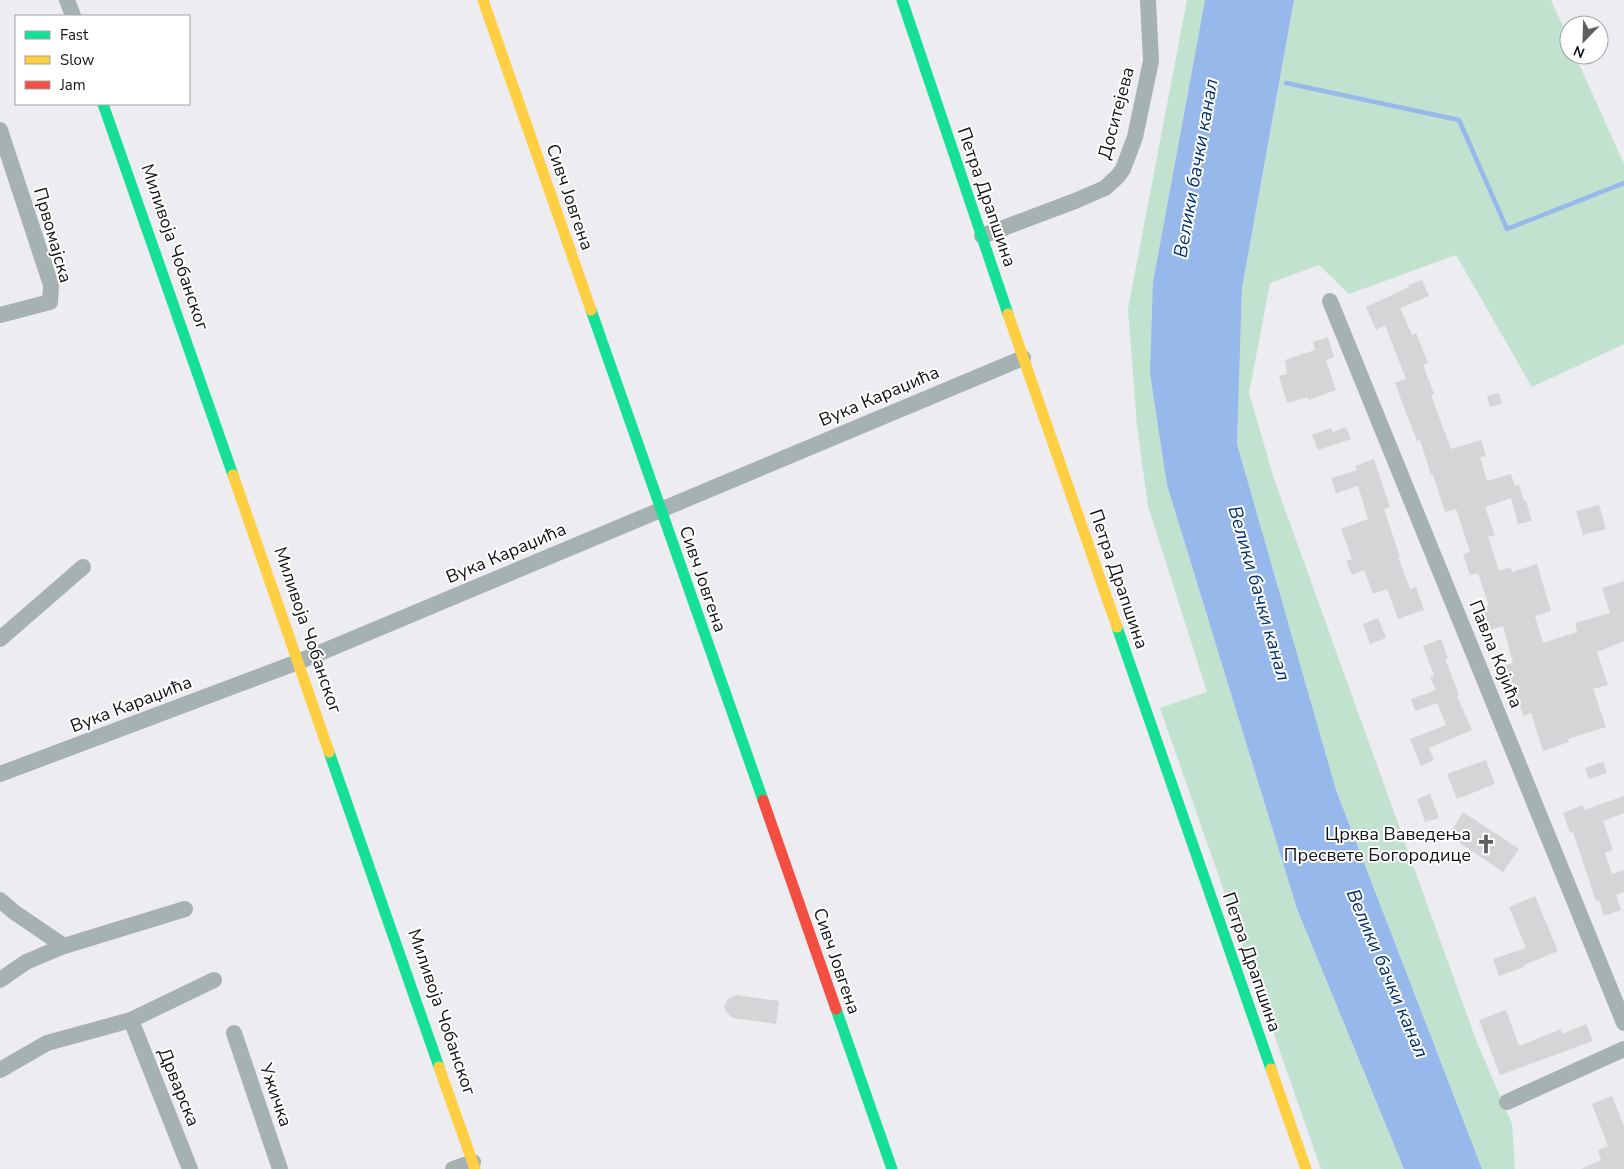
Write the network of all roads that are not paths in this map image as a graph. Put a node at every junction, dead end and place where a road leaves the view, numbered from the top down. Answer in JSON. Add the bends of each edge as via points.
{"nodes":[{"id":1,"x":67,"y":0,"type":"edge"},
{"id":2,"x":483,"y":0,"type":"edge"},
{"id":3,"x":902,"y":0,"type":"edge"},
{"id":4,"x":1148,"y":0,"type":"edge"},
{"id":5,"x":73,"y":15,"type":"edge"},
{"id":6,"x":103,"y":105,"type":"edge"},
{"id":7,"x":0,"y":130,"type":"edge"},
{"id":8,"x":982,"y":236,"type":"junction"},
{"id":9,"x":1330,"y":300,"type":"dead end"},
{"id":10,"x":0,"y":315,"type":"edge"},
{"id":11,"x":1023,"y":358,"type":"junction"},
{"id":12,"x":660,"y":509,"type":"junction"},
{"id":13,"x":83,"y":567,"type":"dead end"},
{"id":14,"x":0,"y":639,"type":"edge"},
{"id":15,"x":298,"y":662,"type":"junction"},
{"id":16,"x":0,"y":774,"type":"edge"},
{"id":17,"x":0,"y":900,"type":"edge"},
{"id":18,"x":185,"y":909,"type":"dead end"},
{"id":19,"x":64,"y":946,"type":"junction"},
{"id":20,"x":0,"y":980,"type":"edge"},
{"id":21,"x":214,"y":980,"type":"dead end"},
{"id":22,"x":131,"y":1020,"type":"junction"},
{"id":23,"x":1624,"y":1023,"type":"edge"},
{"id":24,"x":234,"y":1033,"type":"dead end"},
{"id":25,"x":1624,"y":1049,"type":"edge"},
{"id":26,"x":0,"y":1070,"type":"edge"},
{"id":27,"x":1507,"y":1102,"type":"dead end"},
{"id":28,"x":474,"y":1165,"type":"edge"},
{"id":29,"x":190,"y":1169,"type":"edge"},
{"id":30,"x":280,"y":1169,"type":"edge"},
{"id":31,"x":453,"y":1169,"type":"edge"},
{"id":32,"x":892,"y":1169,"type":"edge"},
{"id":33,"x":1306,"y":1169,"type":"edge"}],
"edges":[{"from":1,"to":5,"type":"street"},
{"from":2,"to":12,"type":"street","name":"Сивч Јовгена"},
{"from":3,"to":8,"type":"street","name":"Петра Драпшина"},
{"from":4,"to":8,"type":"street","name":"Доситејева","via":[[1152,61],[1135,137],[1123,169],[1105,188]]},
{"from":6,"to":15,"type":"street","name":"Миливоја Чобанског"},
{"from":7,"to":10,"type":"street","name":"Првомајска","via":[[51,285],[50,302]]},
{"from":8,"to":11,"type":"street","name":"Петра Драпшина"},
{"from":9,"to":23,"type":"street","name":"Павла Којића"},
{"from":11,"to":12,"type":"street","name":"Вука Караџића"},
{"from":11,"to":33,"type":"street","name":"Петра Драпшина"},
{"from":12,"to":15,"type":"street","name":"Вука Караџића"},
{"from":12,"to":32,"type":"street","name":"Сивч Јовгена"},
{"from":13,"to":14,"type":"street"},
{"from":15,"to":16,"type":"street","name":"Вука Караџића"},
{"from":15,"to":28,"type":"street","name":"Миливоја Чобанског"},
{"from":17,"to":19,"type":"street"},
{"from":18,"to":19,"type":"street"},
{"from":19,"to":20,"type":"street","via":[[26,962]]},
{"from":21,"to":22,"type":"street"},
{"from":22,"to":26,"type":"street","via":[[47,1043]]},
{"from":22,"to":29,"type":"street","name":"Дрварска"},
{"from":24,"to":30,"type":"street","name":"Ужичка"},
{"from":25,"to":27,"type":"street"},
{"from":28,"to":31,"type":"street"}]}
